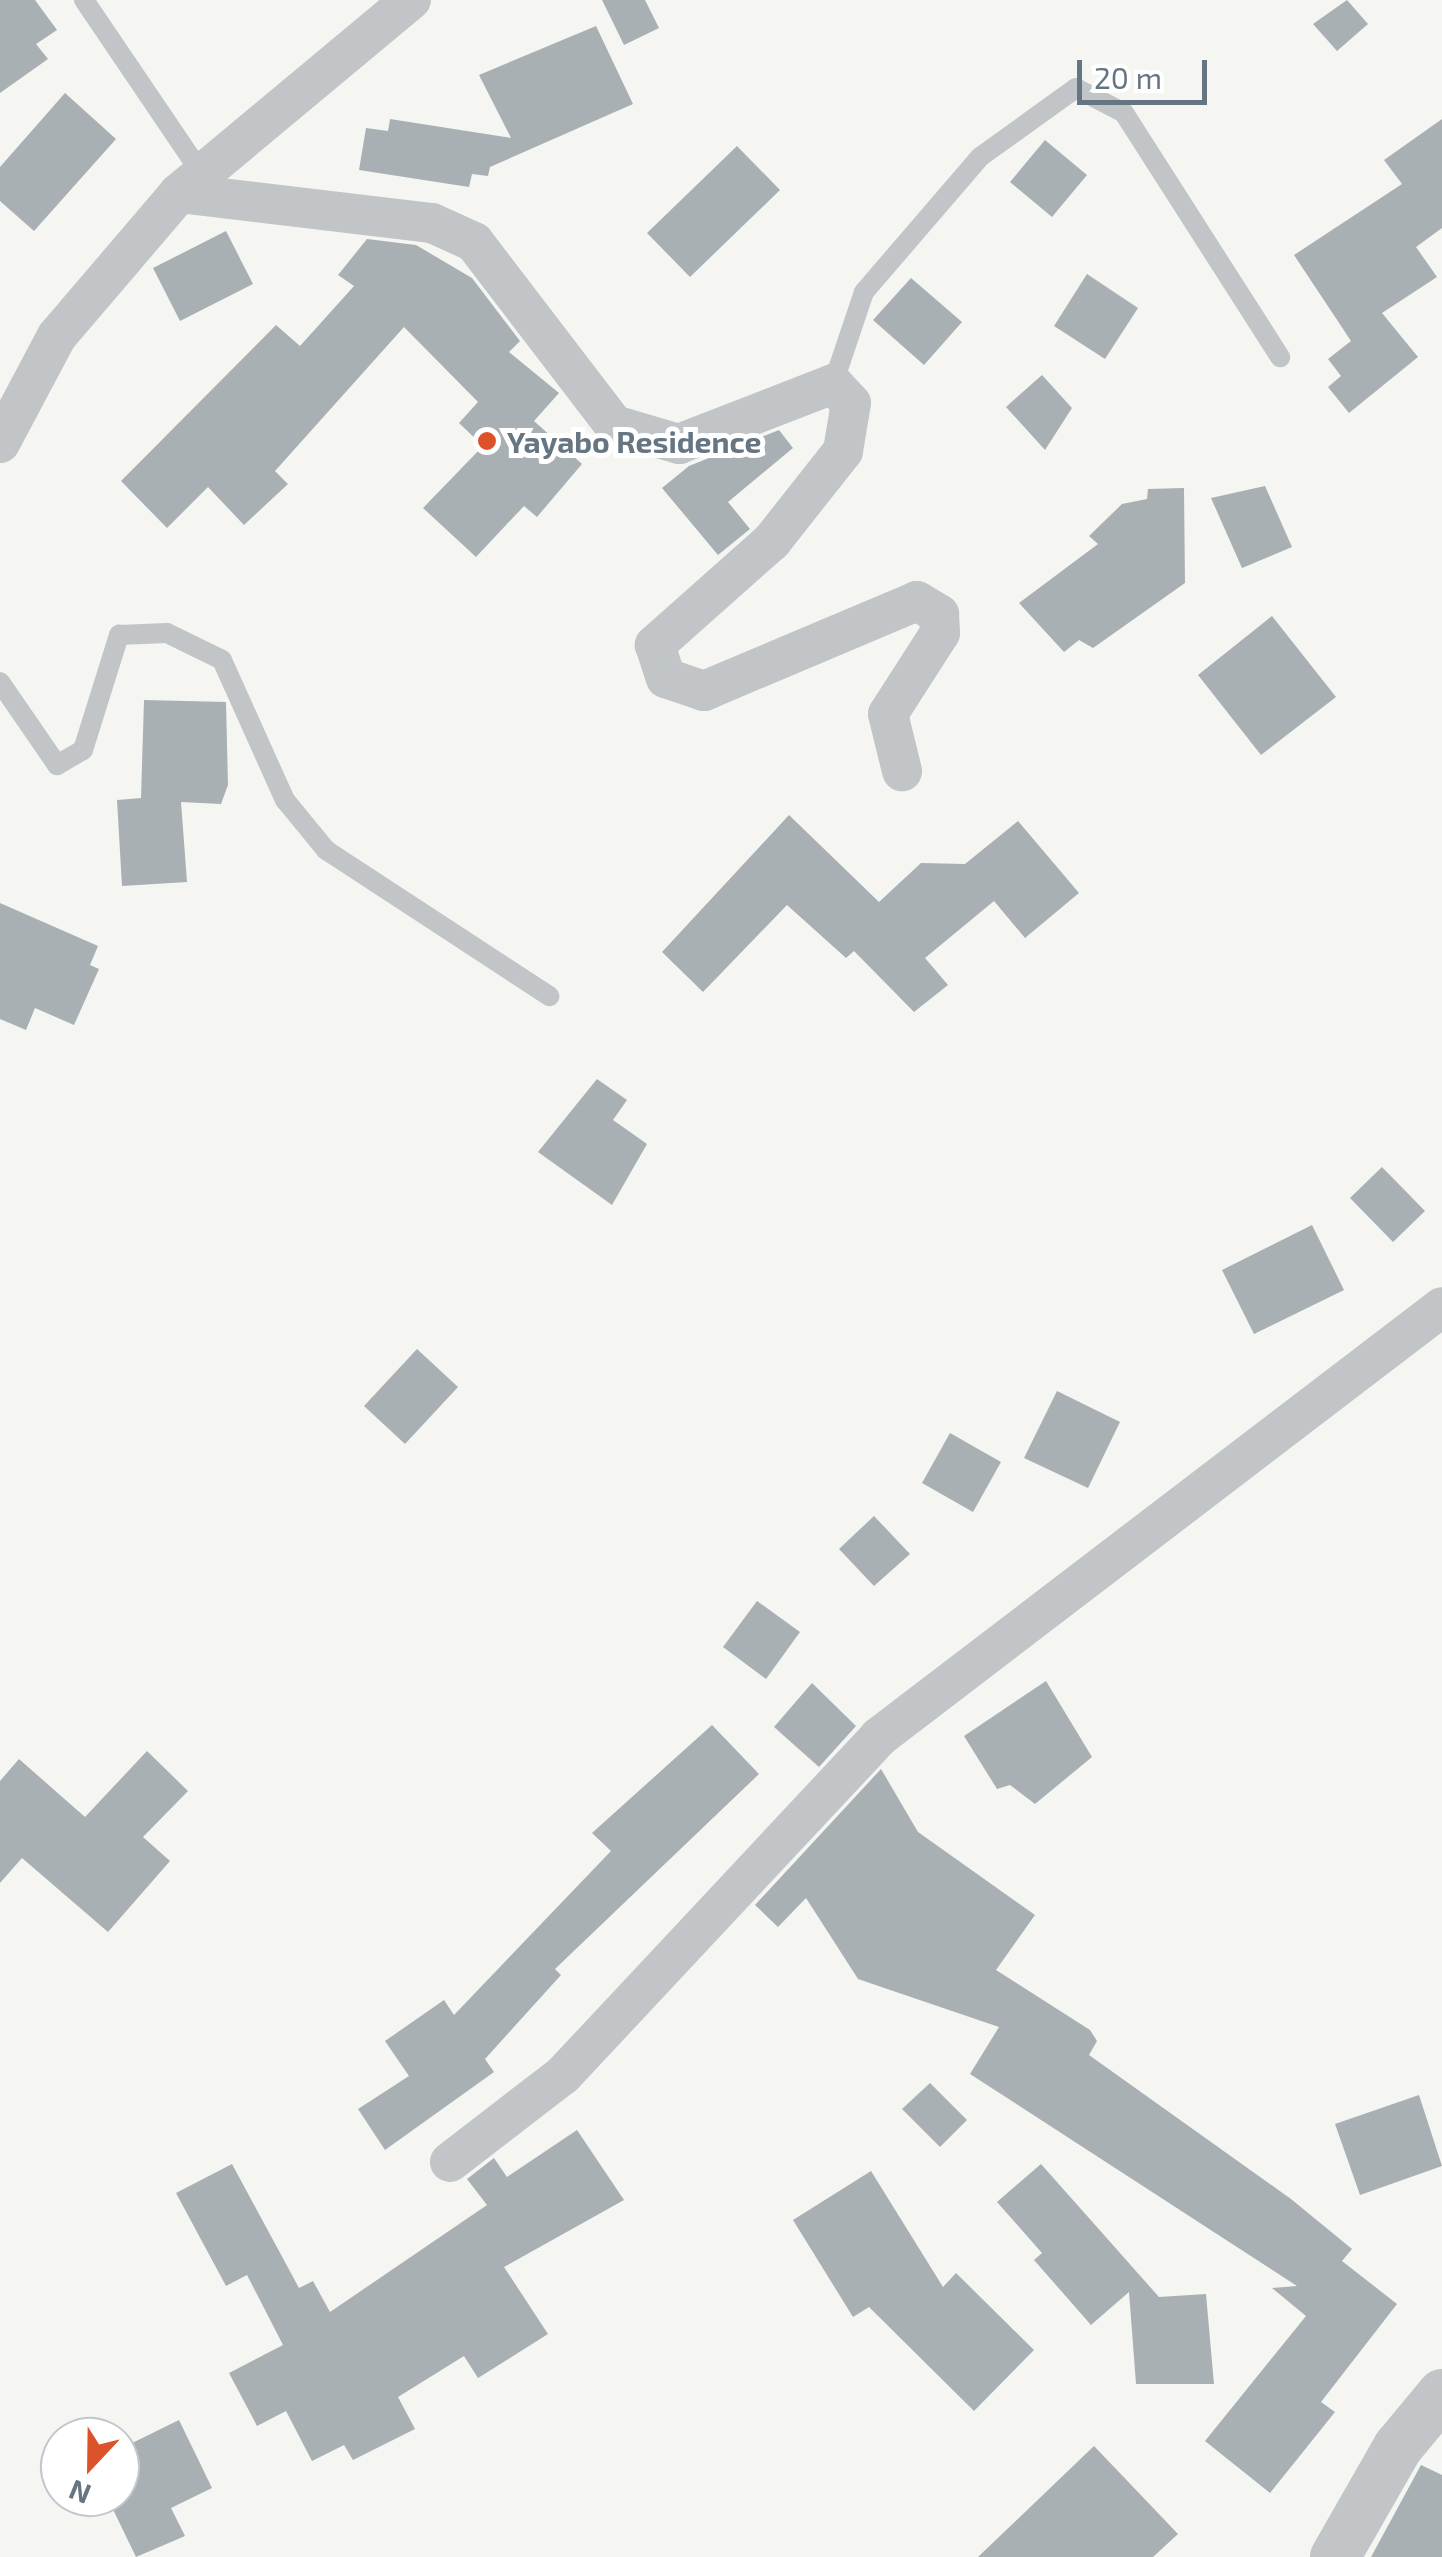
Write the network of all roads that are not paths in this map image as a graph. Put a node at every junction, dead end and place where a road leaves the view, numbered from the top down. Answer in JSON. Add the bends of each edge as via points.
{"nodes":[{"id":1,"x":84,"y":0,"type":"edge"},
{"id":2,"x":411,"y":0,"type":"edge"},
{"id":3,"x":190,"y":184,"type":"junction"},
{"id":4,"x":1280,"y":357,"type":"dead end"},
{"id":5,"x":833,"y":384,"type":"junction"},
{"id":6,"x":0,"y":443,"type":"edge"},
{"id":7,"x":0,"y":682,"type":"edge"},
{"id":8,"x":902,"y":770,"type":"dead end"},
{"id":9,"x":549,"y":996,"type":"dead end"},
{"id":10,"x":1442,"y":1307,"type":"edge"},
{"id":11,"x":450,"y":2162,"type":"dead end"},
{"id":12,"x":1442,"y":2394,"type":"edge"},
{"id":13,"x":1335,"y":2557,"type":"edge"}],
"edges":[{"from":1,"to":3,"type":"lane"},
{"from":2,"to":3,"type":"street"},
{"from":3,"to":5,"type":"street","via":[[432,223],[474,242],[614,425],[630,430],[679,444]]},
{"from":3,"to":6,"type":"street","via":[[56,336]]},
{"from":4,"to":5,"type":"lane","via":[[1124,113],[1076,88],[980,157],[864,292]]},
{"from":5,"to":8,"type":"street","via":[[851,403],[843,451],[772,541],[655,645],[666,678],[704,692],[917,601],[939,614],[940,634],[888,714]]},
{"from":7,"to":9,"type":"lane","via":[[57,764],[83,750],[119,635],[167,633],[222,660],[285,800],[326,850]]},
{"from":10,"to":11,"type":"street","via":[[879,1737],[563,2075]]},
{"from":12,"to":13,"type":"street","via":[[1398,2447]]}]}
